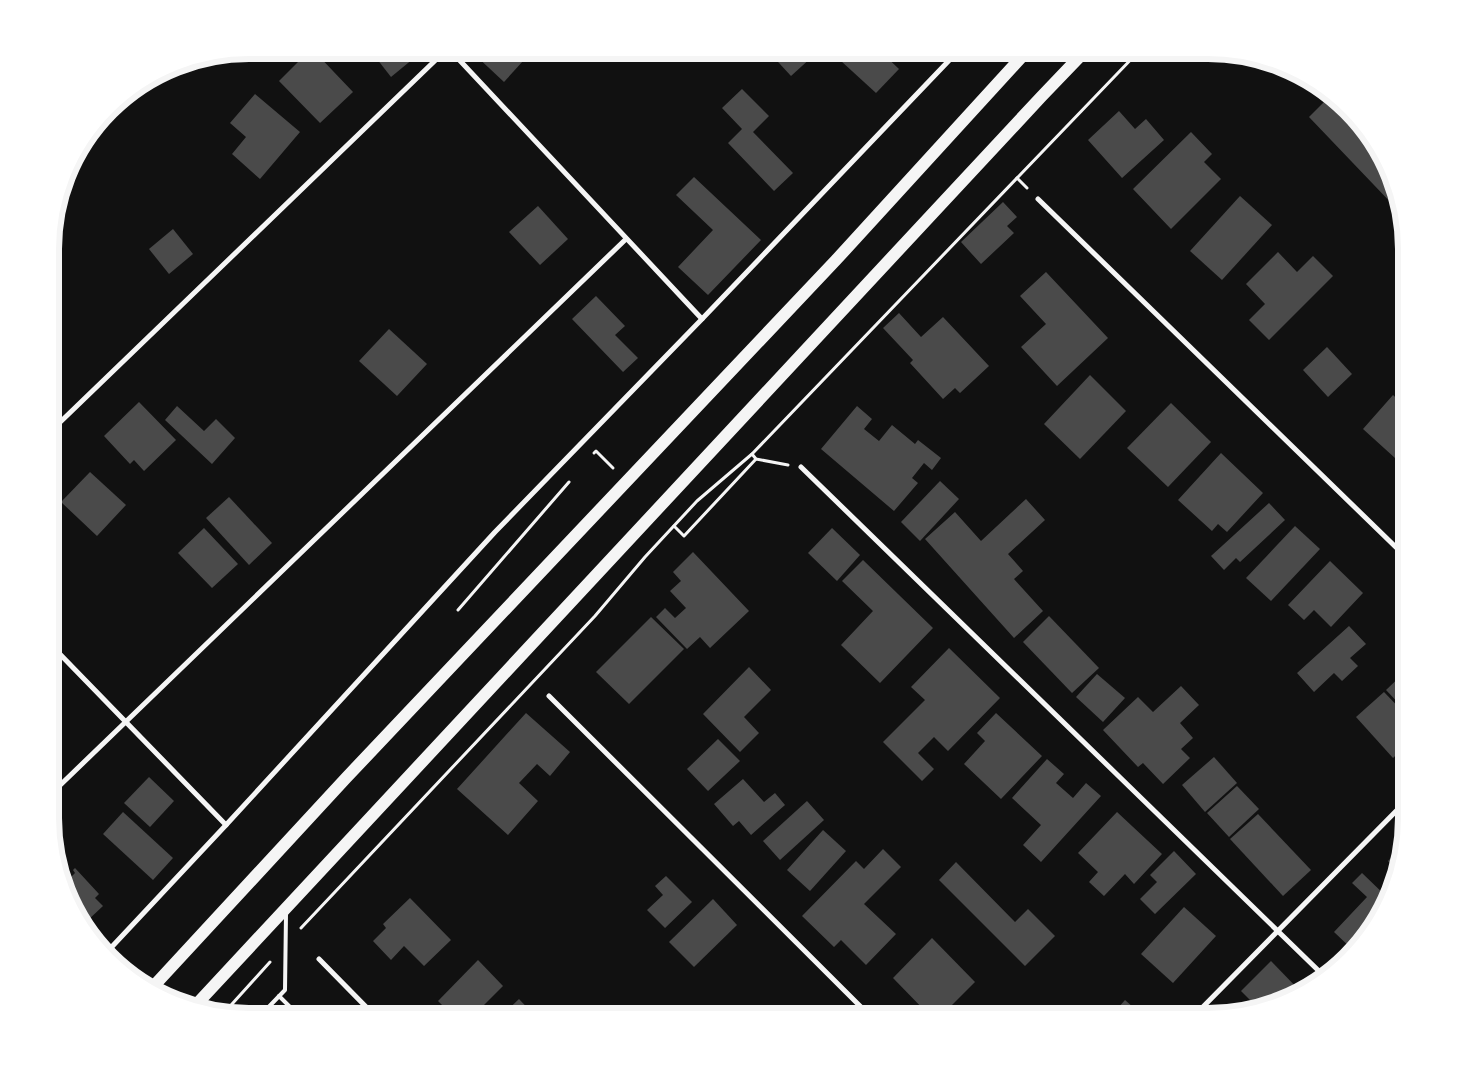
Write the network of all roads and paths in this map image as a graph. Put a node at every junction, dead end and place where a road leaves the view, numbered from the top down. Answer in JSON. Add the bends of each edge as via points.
{"nodes":[{"id":1,"x":439,"y":59,"type":"edge"},
{"id":2,"x":457,"y":59,"type":"edge"},
{"id":3,"x":950,"y":59,"type":"edge"},
{"id":4,"x":1020,"y":59,"type":"edge"},
{"id":5,"x":1077,"y":59,"type":"edge"},
{"id":6,"x":1131,"y":59,"type":"edge"},
{"id":7,"x":1038,"y":199,"type":"dead end"},
{"id":8,"x":626,"y":238,"type":"junction"},
{"id":9,"x":702,"y":319,"type":"junction"},
{"id":10,"x":59,"y":423,"type":"edge"},
{"id":11,"x":596,"y":451,"type":"dead end"},
{"id":12,"x":752,"y":454,"type":"junction"},
{"id":13,"x":589,"y":458,"type":"dead end"},
{"id":14,"x":756,"y":459,"type":"junction"},
{"id":15,"x":801,"y":467,"type":"joint"},
{"id":16,"x":570,"y":480,"type":"dead end"},
{"id":17,"x":684,"y":536,"type":"dead end"},
{"id":18,"x":1398,"y":549,"type":"edge"},
{"id":19,"x":458,"y":610,"type":"dead end"},
{"id":20,"x":59,"y":653,"type":"edge"},
{"id":21,"x":549,"y":696,"type":"dead end"},
{"id":22,"x":126,"y":722,"type":"junction"},
{"id":23,"x":59,"y":786,"type":"edge"},
{"id":24,"x":1398,"y":809,"type":"edge"},
{"id":25,"x":226,"y":825,"type":"junction"},
{"id":26,"x":286,"y":908,"type":"junction"},
{"id":27,"x":1278,"y":929,"type":"junction"},
{"id":28,"x":286,"y":944,"type":"junction"},
{"id":29,"x":110,"y":949,"type":"edge"},
{"id":30,"x":319,"y":959,"type":"dead end"},
{"id":31,"x":1320,"y":971,"type":"edge"},
{"id":32,"x":162,"y":978,"type":"junction"},
{"id":33,"x":154,"y":983,"type":"edge"},
{"id":34,"x":156,"y":984,"type":"edge"},
{"id":35,"x":279,"y":996,"type":"junction"},
{"id":36,"x":199,"y":1002,"type":"edge"},
{"id":37,"x":229,"y":1007,"type":"edge"},
{"id":38,"x":268,"y":1008,"type":"edge"},
{"id":39,"x":291,"y":1008,"type":"edge"},
{"id":40,"x":367,"y":1008,"type":"edge"},
{"id":41,"x":862,"y":1008,"type":"edge"},
{"id":42,"x":1202,"y":1008,"type":"edge"}],
"edges":[{"from":1,"to":10,"type":"street"},
{"from":2,"to":8,"type":"street"},
{"from":3,"to":9,"type":"street"},
{"from":4,"to":32,"type":"main road"},
{"from":5,"to":26,"type":"main road"},
{"from":6,"to":12,"type":"path"},
{"from":7,"to":18,"type":"street"},
{"from":8,"to":9,"type":"street"},
{"from":8,"to":22,"type":"street"},
{"from":9,"to":25,"type":"street","via":[[495,532]]},
{"from":11,"to":13,"type":"path"},
{"from":12,"to":14,"type":"path"},
{"from":12,"to":28,"type":"path","via":[[697,501],[595,616]]},
{"from":14,"to":15,"type":"path"},
{"from":14,"to":17,"type":"path"},
{"from":15,"to":27,"type":"street"},
{"from":16,"to":19,"type":"path"},
{"from":20,"to":22,"type":"street"},
{"from":21,"to":41,"type":"street"},
{"from":22,"to":23,"type":"street"},
{"from":22,"to":25,"type":"street"},
{"from":24,"to":27,"type":"street"},
{"from":25,"to":29,"type":"street"},
{"from":26,"to":28,"type":"lane"},
{"from":26,"to":36,"type":"main road"},
{"from":27,"to":31,"type":"street"},
{"from":27,"to":42,"type":"street"},
{"from":28,"to":35,"type":"lane","via":[[285,990]]},
{"from":28,"to":37,"type":"path"},
{"from":30,"to":40,"type":"street"},
{"from":32,"to":33,"type":"main road"},
{"from":32,"to":34,"type":"main road"},
{"from":35,"to":38,"type":"lane"},
{"from":35,"to":39,"type":"lane"}]}
